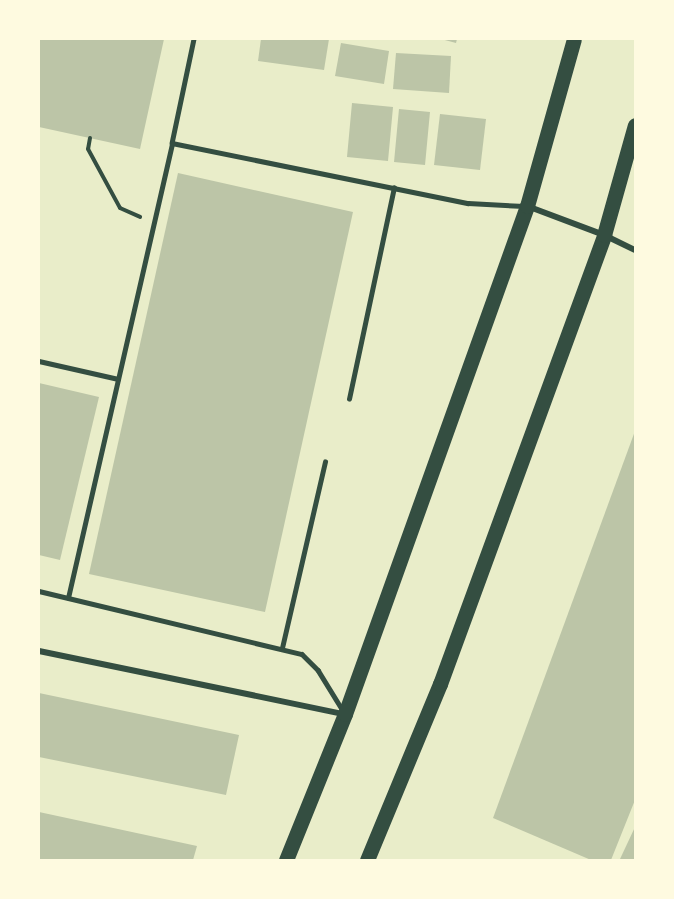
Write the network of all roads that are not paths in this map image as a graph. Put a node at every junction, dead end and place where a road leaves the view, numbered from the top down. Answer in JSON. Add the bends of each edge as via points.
{"nodes":[{"id":1,"x":194,"y":39,"type":"edge"},
{"id":2,"x":574,"y":39,"type":"edge"},
{"id":3,"x":635,"y":125,"type":"edge"},
{"id":4,"x":172,"y":143,"type":"junction"},
{"id":5,"x":394,"y":188,"type":"junction"},
{"id":6,"x":527,"y":206,"type":"junction"},
{"id":7,"x":604,"y":235,"type":"junction"},
{"id":8,"x":635,"y":250,"type":"edge"},
{"id":9,"x":39,"y":361,"type":"edge"},
{"id":10,"x":118,"y":379,"type":"junction"},
{"id":11,"x":349,"y":399,"type":"dead end"},
{"id":12,"x":325,"y":462,"type":"dead end"},
{"id":13,"x":39,"y":591,"type":"edge"},
{"id":14,"x":68,"y":598,"type":"junction"},
{"id":15,"x":282,"y":648,"type":"junction"},
{"id":16,"x":39,"y":651,"type":"edge"},
{"id":17,"x":345,"y":714,"type":"junction"},
{"id":18,"x":286,"y":860,"type":"edge"},
{"id":19,"x":367,"y":860,"type":"edge"}],
"edges":[{"from":1,"to":4,"type":"lane"},
{"from":2,"to":6,"type":"main road"},
{"from":3,"to":7,"type":"main road"},
{"from":4,"to":5,"type":"lane"},
{"from":4,"to":10,"type":"lane"},
{"from":5,"to":6,"type":"lane","via":[[476,204]]},
{"from":5,"to":11,"type":"lane"},
{"from":6,"to":7,"type":"street"},
{"from":6,"to":17,"type":"main road"},
{"from":7,"to":8,"type":"street"},
{"from":7,"to":19,"type":"main road","via":[[440,684]]},
{"from":9,"to":10,"type":"lane"},
{"from":10,"to":14,"type":"lane"},
{"from":12,"to":15,"type":"lane"},
{"from":13,"to":14,"type":"lane"},
{"from":14,"to":15,"type":"lane"},
{"from":15,"to":17,"type":"lane","via":[[302,654],[318,669]]},
{"from":16,"to":17,"type":"street"},
{"from":17,"to":18,"type":"main road"}]}
